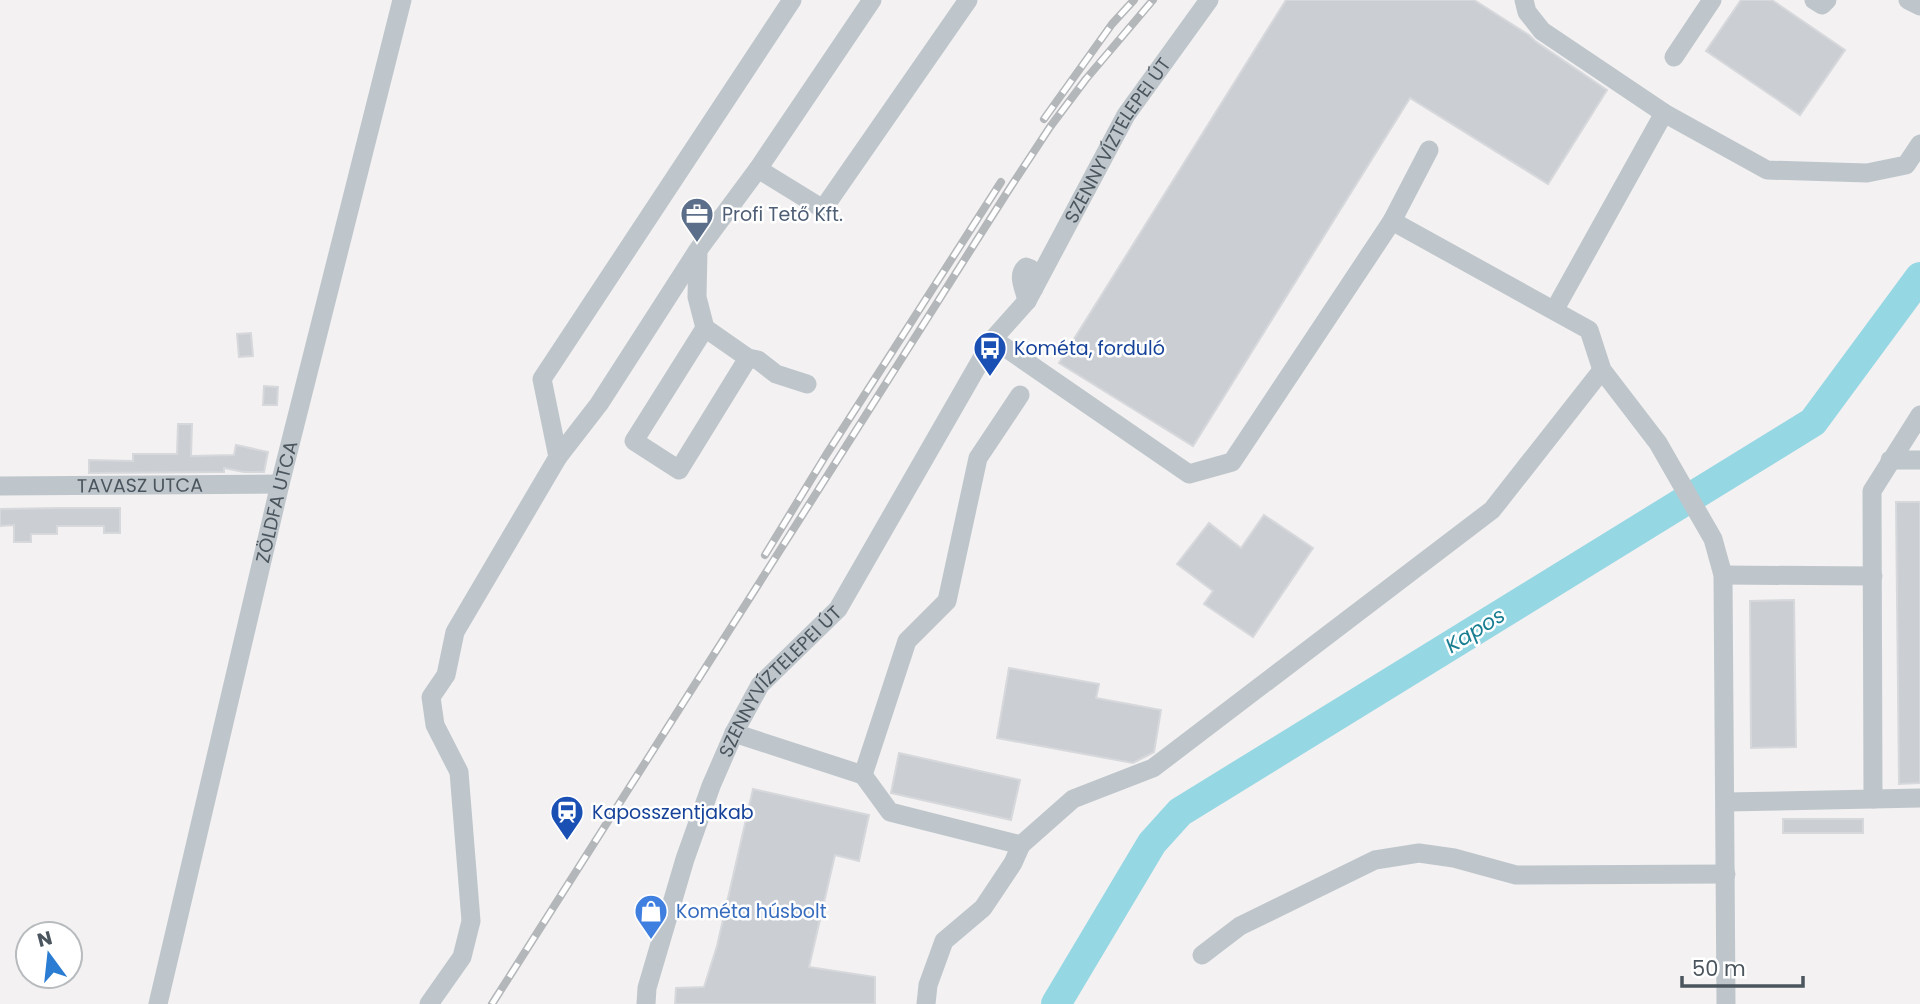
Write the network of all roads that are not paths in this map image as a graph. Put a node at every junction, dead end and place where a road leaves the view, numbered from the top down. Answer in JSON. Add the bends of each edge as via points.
{"nodes":[{"id":1,"x":402,"y":0,"type":"edge"},
{"id":2,"x":792,"y":0,"type":"edge"},
{"id":3,"x":872,"y":0,"type":"edge"},
{"id":4,"x":968,"y":0,"type":"edge"},
{"id":5,"x":1209,"y":0,"type":"edge"},
{"id":6,"x":1524,"y":0,"type":"edge"},
{"id":7,"x":1712,"y":0,"type":"edge"},
{"id":8,"x":1814,"y":0,"type":"edge"},
{"id":9,"x":1827,"y":0,"type":"edge"},
{"id":10,"x":1908,"y":0,"type":"edge"},
{"id":11,"x":1920,"y":6,"type":"edge"},
{"id":12,"x":1674,"y":57,"type":"dead end"},
{"id":13,"x":1664,"y":113,"type":"junction"},
{"id":14,"x":1920,"y":144,"type":"edge"},
{"id":15,"x":1429,"y":150,"type":"dead end"},
{"id":16,"x":758,"y":169,"type":"junction"},
{"id":17,"x":1392,"y":221,"type":"junction"},
{"id":18,"x":698,"y":250,"type":"junction"},
{"id":19,"x":1555,"y":309,"type":"junction"},
{"id":20,"x":705,"y":328,"type":"junction"},
{"id":21,"x":993,"y":339,"type":"junction"},
{"id":22,"x":748,"y":358,"type":"junction"},
{"id":23,"x":1602,"y":370,"type":"junction"},
{"id":24,"x":807,"y":384,"type":"dead end"},
{"id":25,"x":1020,"y":395,"type":"dead end"},
{"id":26,"x":1920,"y":415,"type":"edge"},
{"id":27,"x":558,"y":457,"type":"junction"},
{"id":28,"x":1890,"y":460,"type":"junction"},
{"id":29,"x":1920,"y":460,"type":"edge"},
{"id":30,"x":280,"y":484,"type":"junction"},
{"id":31,"x":0,"y":486,"type":"edge"},
{"id":32,"x":1723,"y":575,"type":"junction"},
{"id":33,"x":1873,"y":576,"type":"junction"},
{"id":34,"x":734,"y":733,"type":"junction"},
{"id":35,"x":863,"y":775,"type":"junction"},
{"id":36,"x":1920,"y":798,"type":"edge"},
{"id":37,"x":1873,"y":799,"type":"junction"},
{"id":38,"x":1726,"y":802,"type":"junction"},
{"id":39,"x":1021,"y":845,"type":"junction"},
{"id":40,"x":1726,"y":874,"type":"junction"},
{"id":41,"x":1202,"y":955,"type":"dead end"},
{"id":42,"x":158,"y":1004,"type":"edge"},
{"id":43,"x":429,"y":1004,"type":"edge"},
{"id":44,"x":646,"y":1004,"type":"edge"},
{"id":45,"x":926,"y":1004,"type":"edge"},
{"id":46,"x":1726,"y":1004,"type":"edge"}],
"edges":[{"from":1,"to":30,"type":"street","name":"ZÖLDFA UTCA"},
{"from":2,"to":27,"type":"street","via":[[542,379]]},
{"from":3,"to":16,"type":"street"},
{"from":4,"to":16,"type":"street","via":[[823,209]]},
{"from":5,"to":21,"type":"street","name":"SZENNYVÍZTELEPEI ÚT","via":[[1126,115],[1031,294]]},
{"from":6,"to":13,"type":"street","via":[[1542,31]]},
{"from":7,"to":12,"type":"street"},
{"from":8,"to":9,"type":"street","via":[[1822,5]]},
{"from":10,"to":11,"type":"street"},
{"from":13,"to":14,"type":"street","via":[[1767,170],[1867,173],[1906,165]]},
{"from":13,"to":19,"type":"street"},
{"from":15,"to":17,"type":"street"},
{"from":16,"to":18,"type":"street"},
{"from":17,"to":19,"type":"street"},
{"from":17,"to":21,"type":"street","via":[[1232,462],[1189,474]]},
{"from":18,"to":20,"type":"street","via":[[697,297]]},
{"from":18,"to":27,"type":"street","via":[[599,404]]},
{"from":19,"to":23,"type":"street","via":[[1588,330]]},
{"from":20,"to":22,"type":"street"},
{"from":20,"to":22,"type":"street","via":[[634,441],[679,470]]},
{"from":21,"to":34,"type":"street","name":"SZENNYVÍZTELEPEI ÚT","via":[[838,609],[760,685]]},
{"from":22,"to":24,"type":"street"},
{"from":23,"to":32,"type":"street","via":[[1658,443],[1713,539]]},
{"from":23,"to":39,"type":"street","via":[[1492,510],[1153,768],[1073,799]]},
{"from":25,"to":35,"type":"street","via":[[978,457],[947,601],[906,641]]},
{"from":26,"to":28,"type":"street"},
{"from":27,"to":43,"type":"street","via":[[455,632],[446,675],[431,697],[435,725],[459,772],[471,921],[462,957]]},
{"from":28,"to":29,"type":"street"},
{"from":28,"to":33,"type":"street","via":[[1872,491]]},
{"from":30,"to":31,"type":"street","name":"TAVASZ UTCA"},
{"from":30,"to":42,"type":"street","name":"ZÖLDFA UTCA"},
{"from":32,"to":33,"type":"street"},
{"from":32,"to":38,"type":"street"},
{"from":33,"to":37,"type":"street"},
{"from":34,"to":35,"type":"street"},
{"from":34,"to":44,"type":"street","name":"SZENNYVÍZTELEPEI ÚT","via":[[685,859]]},
{"from":35,"to":39,"type":"street","via":[[890,812]]},
{"from":36,"to":37,"type":"street"},
{"from":37,"to":38,"type":"street"},
{"from":38,"to":40,"type":"street"},
{"from":39,"to":45,"type":"street","via":[[983,908],[944,941]]},
{"from":40,"to":41,"type":"street","via":[[1516,875],[1419,853],[1375,860],[1240,926]]},
{"from":40,"to":46,"type":"street"}]}
